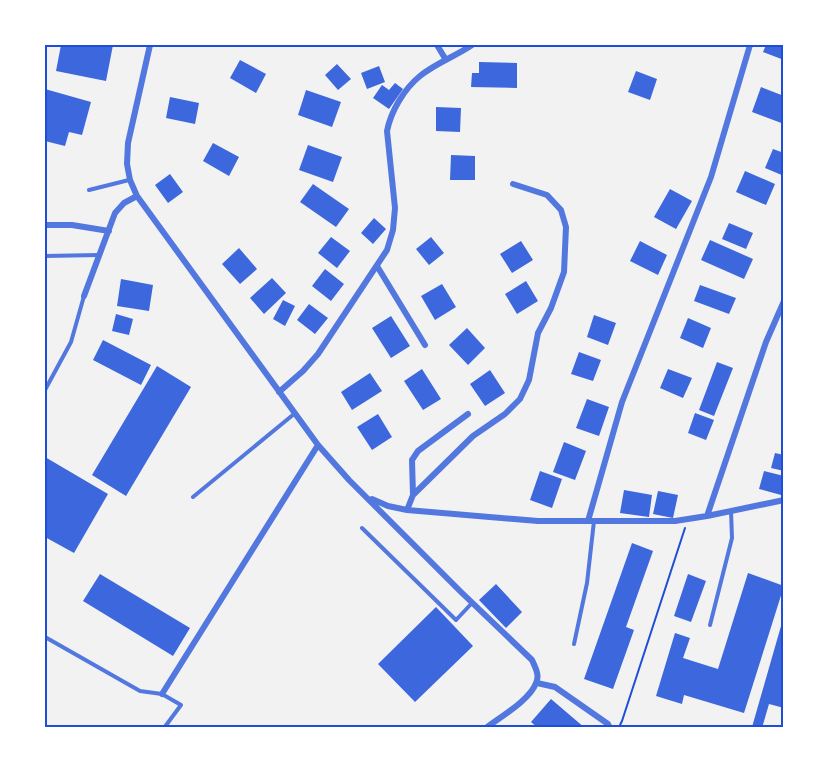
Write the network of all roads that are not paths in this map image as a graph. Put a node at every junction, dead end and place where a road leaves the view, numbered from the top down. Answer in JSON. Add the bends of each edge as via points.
{"nodes":[{"id":1,"x":150,"y":45,"type":"edge"},
{"id":2,"x":437,"y":45,"type":"edge"},
{"id":3,"x":472,"y":45,"type":"edge"},
{"id":4,"x":750,"y":45,"type":"edge"},
{"id":5,"x":446,"y":60,"type":"junction"},
{"id":6,"x":130,"y":180,"type":"junction"},
{"id":7,"x":513,"y":184,"type":"dead end"},
{"id":8,"x":89,"y":190,"type":"dead end"},
{"id":9,"x":137,"y":196,"type":"junction"},
{"id":10,"x":45,"y":225,"type":"edge"},
{"id":11,"x":109,"y":231,"type":"junction"},
{"id":12,"x":45,"y":255,"type":"edge"},
{"id":13,"x":99,"y":255,"type":"junction"},
{"id":14,"x":376,"y":266,"type":"junction"},
{"id":15,"x":84,"y":296,"type":"joint"},
{"id":16,"x":784,"y":301,"type":"edge"},
{"id":17,"x":425,"y":345,"type":"dead end"},
{"id":18,"x":45,"y":390,"type":"edge"},
{"id":19,"x":279,"y":392,"type":"junction"},
{"id":20,"x":295,"y":413,"type":"junction"},
{"id":21,"x":468,"y":414,"type":"dead end"},
{"id":22,"x":318,"y":445,"type":"junction"},
{"id":23,"x":413,"y":495,"type":"junction"},
{"id":24,"x":193,"y":497,"type":"dead end"},
{"id":25,"x":368,"y":497,"type":"junction"},
{"id":26,"x":784,"y":500,"type":"edge"},
{"id":27,"x":407,"y":510,"type":"junction"},
{"id":28,"x":731,"y":511,"type":"junction"},
{"id":29,"x":707,"y":516,"type":"junction"},
{"id":30,"x":591,"y":521,"type":"junction"},
{"id":31,"x":362,"y":528,"type":"dead end"},
{"id":32,"x":472,"y":603,"type":"junction"},
{"id":33,"x":710,"y":625,"type":"dead end"},
{"id":34,"x":45,"y":637,"type":"edge"},
{"id":35,"x":574,"y":644,"type":"dead end"},
{"id":36,"x":537,"y":683,"type":"junction"},
{"id":37,"x":162,"y":694,"type":"junction"},
{"id":38,"x":164,"y":728,"type":"edge"},
{"id":39,"x":486,"y":728,"type":"edge"},
{"id":40,"x":610,"y":728,"type":"edge"}],
"edges":[{"from":1,"to":6,"type":"street","via":[[128,143]]},
{"from":2,"to":5,"type":"street"},
{"from":3,"to":5,"type":"street"},
{"from":4,"to":30,"type":"street","via":[[711,177],[622,402]]},
{"from":5,"to":14,"type":"street","via":[[419,76],[390,119],[387,131],[395,208],[393,230],[387,250]]},
{"from":6,"to":8,"type":"lane"},
{"from":6,"to":9,"type":"street"},
{"from":7,"to":23,"type":"street","via":[[547,195],[561,210],[566,227],[564,272],[538,333],[529,380],[520,399],[474,436]]},
{"from":9,"to":11,"type":"street","via":[[115,213]]},
{"from":9,"to":19,"type":"street"},
{"from":10,"to":11,"type":"street"},
{"from":11,"to":13,"type":"street"},
{"from":12,"to":13,"type":"lane"},
{"from":13,"to":15,"type":"street"},
{"from":14,"to":17,"type":"street"},
{"from":14,"to":19,"type":"street","via":[[318,354]]},
{"from":15,"to":18,"type":"lane","via":[[70,342]]},
{"from":16,"to":29,"type":"street","via":[[766,342]]},
{"from":19,"to":20,"type":"street"},
{"from":20,"to":22,"type":"street"},
{"from":20,"to":24,"type":"lane"},
{"from":21,"to":23,"type":"street","via":[[418,451],[412,460]]},
{"from":22,"to":25,"type":"street"},
{"from":22,"to":37,"type":"street"},
{"from":23,"to":27,"type":"street"},
{"from":25,"to":27,"type":"street"},
{"from":25,"to":32,"type":"street"},
{"from":26,"to":28,"type":"street"},
{"from":27,"to":30,"type":"street","via":[[538,521]]},
{"from":28,"to":29,"type":"street"},
{"from":28,"to":33,"type":"lane","via":[[732,538]]},
{"from":29,"to":30,"type":"street","via":[[675,521]]},
{"from":30,"to":35,"type":"lane","via":[[587,583]]},
{"from":31,"to":32,"type":"lane","via":[[456,620]]},
{"from":32,"to":36,"type":"street","via":[[532,660]]},
{"from":34,"to":37,"type":"lane","via":[[140,691]]},
{"from":36,"to":39,"type":"street","via":[[525,699]]},
{"from":36,"to":40,"type":"street","via":[[555,687]]},
{"from":37,"to":38,"type":"lane","via":[[181,705]]}]}
